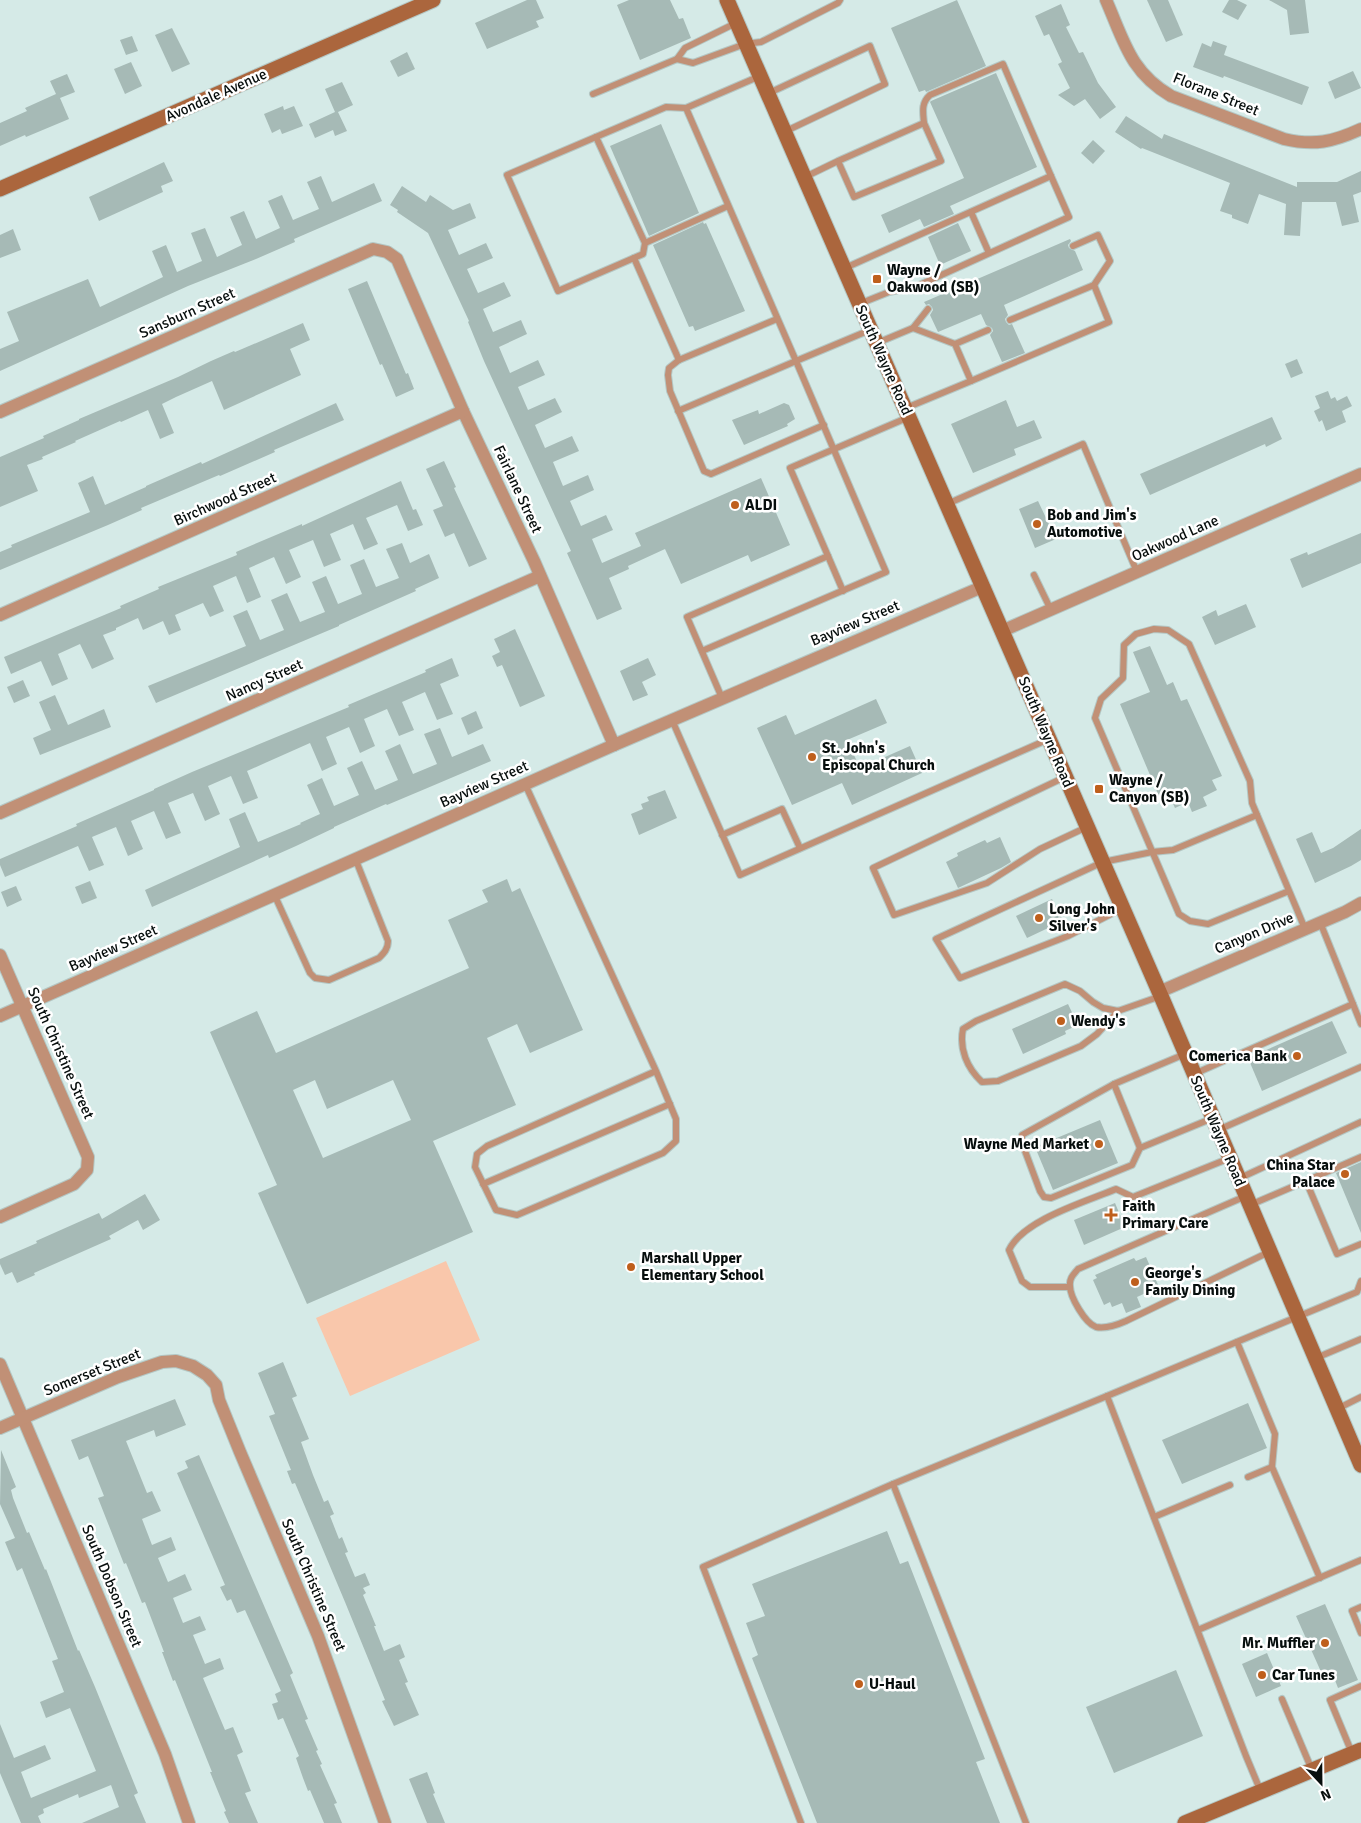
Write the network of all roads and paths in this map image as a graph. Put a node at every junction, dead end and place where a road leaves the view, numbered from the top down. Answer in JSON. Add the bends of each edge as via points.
{"nodes":[{"id":1,"x":433,"y":0,"type":"edge"},
{"id":2,"x":727,"y":0,"type":"edge"},
{"id":3,"x":840,"y":0,"type":"edge"},
{"id":4,"x":1106,"y":0,"type":"edge"},
{"id":5,"x":736,"y":23,"type":"junction"},
{"id":6,"x":745,"y":44,"type":"junction"},
{"id":7,"x":677,"y":59,"type":"junction"},
{"id":8,"x":760,"y":76,"type":"junction"},
{"id":9,"x":768,"y":93,"type":"junction"},
{"id":10,"x":593,"y":94,"type":"dead end"},
{"id":11,"x":686,"y":108,"type":"junction"},
{"id":12,"x":924,"y":123,"type":"junction"},
{"id":13,"x":1361,"y":129,"type":"edge"},
{"id":14,"x":784,"y":132,"type":"junction"},
{"id":15,"x":596,"y":137,"type":"junction"},
{"id":16,"x":838,"y":161,"type":"junction"},
{"id":17,"x":1050,"y":176,"type":"junction"},
{"id":18,"x":804,"y":178,"type":"junction"},
{"id":19,"x":0,"y":189,"type":"edge"},
{"id":20,"x":728,"y":206,"type":"junction"},
{"id":21,"x":971,"y":212,"type":"junction"},
{"id":22,"x":645,"y":243,"type":"junction"},
{"id":23,"x":1073,"y":246,"type":"dead end"},
{"id":24,"x":388,"y":252,"type":"joint"},
{"id":25,"x":990,"y":253,"type":"junction"},
{"id":26,"x":634,"y":258,"type":"junction"},
{"id":27,"x":844,"y":268,"type":"junction"},
{"id":28,"x":1094,"y":285,"type":"junction"},
{"id":29,"x":860,"y":304,"type":"junction"},
{"id":30,"x":928,"y":309,"type":"dead end"},
{"id":31,"x":777,"y":319,"type":"junction"},
{"id":32,"x":1010,"y":320,"type":"dead end"},
{"id":33,"x":913,"y":328,"type":"junction"},
{"id":34,"x":988,"y":330,"type":"dead end"},
{"id":35,"x":874,"y":336,"type":"junction"},
{"id":36,"x":955,"y":344,"type":"junction"},
{"id":37,"x":678,"y":360,"type":"junction"},
{"id":38,"x":796,"y":361,"type":"junction"},
{"id":39,"x":971,"y":381,"type":"junction"},
{"id":40,"x":463,"y":411,"type":"junction"},
{"id":41,"x":678,"y":411,"type":"junction"},
{"id":42,"x":0,"y":412,"type":"edge"},
{"id":43,"x":907,"y":413,"type":"junction"},
{"id":44,"x":824,"y":425,"type":"junction"},
{"id":45,"x":834,"y":449,"type":"junction"},
{"id":46,"x":1361,"y":474,"type":"edge"},
{"id":47,"x":947,"y":504,"type":"junction"},
{"id":48,"x":828,"y":556,"type":"junction"},
{"id":49,"x":1137,"y":572,"type":"junction"},
{"id":50,"x":1034,"y":574,"type":"dead end"},
{"id":51,"x":540,"y":576,"type":"junction"},
{"id":52,"x":982,"y":587,"type":"junction"},
{"id":53,"x":843,"y":591,"type":"junction"},
{"id":54,"x":1050,"y":610,"type":"junction"},
{"id":55,"x":0,"y":615,"type":"edge"},
{"id":56,"x":1002,"y":631,"type":"junction"},
{"id":57,"x":702,"y":651,"type":"junction"},
{"id":58,"x":722,"y":698,"type":"junction"},
{"id":59,"x":672,"y":720,"type":"junction"},
{"id":60,"x":1049,"y":739,"type":"junction"},
{"id":61,"x":614,"y":745,"type":"junction"},
{"id":62,"x":1066,"y":777,"type":"junction"},
{"id":63,"x":526,"y":784,"type":"junction"},
{"id":64,"x":0,"y":813,"type":"edge"},
{"id":65,"x":1257,"y":815,"type":"junction"},
{"id":66,"x":1087,"y":827,"type":"junction"},
{"id":67,"x":722,"y":836,"type":"junction"},
{"id":68,"x":800,"y":848,"type":"junction"},
{"id":69,"x":1152,"y":852,"type":"junction"},
{"id":70,"x":355,"y":858,"type":"junction"},
{"id":71,"x":1103,"y":862,"type":"junction"},
{"id":72,"x":1289,"y":891,"type":"junction"},
{"id":73,"x":274,"y":894,"type":"junction"},
{"id":74,"x":1361,"y":903,"type":"edge"},
{"id":75,"x":1122,"y":908,"type":"junction"},
{"id":76,"x":1320,"y":922,"type":"junction"},
{"id":77,"x":1305,"y":929,"type":"junction"},
{"id":78,"x":0,"y":955,"type":"edge"},
{"id":79,"x":1160,"y":994,"type":"junction"},
{"id":80,"x":1353,"y":1004,"type":"junction"},
{"id":81,"x":22,"y":1007,"type":"junction"},
{"id":82,"x":1118,"y":1012,"type":"junction"},
{"id":83,"x":0,"y":1016,"type":"edge"},
{"id":84,"x":1361,"y":1024,"type":"edge"},
{"id":85,"x":1185,"y":1054,"type":"junction"},
{"id":86,"x":1361,"y":1067,"type":"edge"},
{"id":87,"x":656,"y":1071,"type":"junction"},
{"id":88,"x":1194,"y":1074,"type":"junction"},
{"id":89,"x":1114,"y":1084,"type":"junction"},
{"id":90,"x":670,"y":1104,"type":"junction"},
{"id":91,"x":1361,"y":1122,"type":"edge"},
{"id":92,"x":1215,"y":1124,"type":"junction"},
{"id":93,"x":1140,"y":1148,"type":"junction"},
{"id":94,"x":1361,"y":1157,"type":"edge"},
{"id":95,"x":1230,"y":1158,"type":"junction"},
{"id":96,"x":1239,"y":1179,"type":"junction"},
{"id":97,"x":1306,"y":1181,"type":"junction"},
{"id":98,"x":483,"y":1184,"type":"junction"},
{"id":99,"x":1248,"y":1200,"type":"junction"},
{"id":100,"x":0,"y":1217,"type":"edge"},
{"id":101,"x":1361,"y":1244,"type":"edge"},
{"id":102,"x":1270,"y":1252,"type":"junction"},
{"id":103,"x":1361,"y":1281,"type":"edge"},
{"id":104,"x":1069,"y":1287,"type":"junction"},
{"id":105,"x":1298,"y":1317,"type":"junction"},
{"id":106,"x":1361,"y":1339,"type":"edge"},
{"id":107,"x":1237,"y":1342,"type":"junction"},
{"id":108,"x":1316,"y":1358,"type":"junction"},
{"id":109,"x":0,"y":1364,"type":"edge"},
{"id":110,"x":198,"y":1369,"type":"joint"},
{"id":111,"x":1107,"y":1396,"type":"junction"},
{"id":112,"x":1361,"y":1397,"type":"edge"},
{"id":113,"x":1337,"y":1408,"type":"junction"},
{"id":114,"x":23,"y":1419,"type":"junction"},
{"id":115,"x":0,"y":1428,"type":"edge"},
{"id":116,"x":1361,"y":1465,"type":"edge"},
{"id":117,"x":1272,"y":1467,"type":"junction"},
{"id":118,"x":1248,"y":1477,"type":"dead end"},
{"id":119,"x":893,"y":1484,"type":"junction"},
{"id":120,"x":1230,"y":1485,"type":"dead end"},
{"id":121,"x":1154,"y":1517,"type":"junction"},
{"id":122,"x":1361,"y":1560,"type":"edge"},
{"id":123,"x":1320,"y":1578,"type":"junction"},
{"id":124,"x":1361,"y":1607,"type":"edge"},
{"id":125,"x":1198,"y":1630,"type":"junction"},
{"id":126,"x":1361,"y":1633,"type":"edge"},
{"id":127,"x":1361,"y":1686,"type":"edge"},
{"id":128,"x":1282,"y":1699,"type":"dead end"},
{"id":129,"x":1357,"y":1752,"type":"edge"},
{"id":130,"x":1312,"y":1770,"type":"junction"},
{"id":131,"x":1261,"y":1792,"type":"junction"},
{"id":132,"x":189,"y":1823,"type":"edge"},
{"id":133,"x":384,"y":1823,"type":"edge"},
{"id":134,"x":801,"y":1823,"type":"edge"},
{"id":135,"x":1026,"y":1823,"type":"edge"},
{"id":136,"x":1185,"y":1823,"type":"edge"}],
"edges":[{"from":1,"to":19,"type":"main road","name":"Avondale Avenue"},
{"from":2,"to":5,"type":"main road","name":"South Wayne Road"},
{"from":3,"to":6,"type":"lane","via":[[761,42]]},
{"from":4,"to":13,"type":"street","name":"Florane Street","via":[[1136,65],[1152,83],[1172,96],[1299,142],[1334,140]]},
{"from":5,"to":6,"type":"main road","name":"South Wayne Road"},
{"from":5,"to":7,"type":"lane","via":[[685,48]]},
{"from":6,"to":7,"type":"lane","via":[[693,63]]},
{"from":6,"to":8,"type":"main road","name":"South Wayne Road"},
{"from":7,"to":10,"type":"lane"},
{"from":8,"to":9,"type":"main road","name":"South Wayne Road"},
{"from":8,"to":11,"type":"lane"},
{"from":9,"to":14,"type":"main road","name":"South Wayne Road"},
{"from":9,"to":14,"type":"lane","via":[[870,46],[885,84]]},
{"from":11,"to":15,"type":"lane","via":[[666,106]]},
{"from":11,"to":20,"type":"lane"},
{"from":12,"to":16,"type":"lane"},
{"from":12,"to":16,"type":"lane","via":[[941,161],[854,197]]},
{"from":12,"to":17,"type":"lane","via":[[924,104],[930,95],[1003,64]]},
{"from":14,"to":18,"type":"main road","name":"South Wayne Road"},
{"from":15,"to":22,"type":"lane"},
{"from":15,"to":26,"type":"lane","via":[[507,175],[558,291]]},
{"from":16,"to":18,"type":"lane"},
{"from":17,"to":21,"type":"lane"},
{"from":17,"to":25,"type":"lane","via":[[1069,217]]},
{"from":18,"to":27,"type":"main road","name":"South Wayne Road"},
{"from":20,"to":22,"type":"lane"},
{"from":20,"to":31,"type":"lane"},
{"from":21,"to":25,"type":"lane"},
{"from":21,"to":27,"type":"lane"},
{"from":22,"to":26,"type":"lane","via":[[643,254]]},
{"from":23,"to":28,"type":"lane","via":[[1098,235],[1110,261]]},
{"from":24,"to":40,"type":"street","name":"Fairlane Street","via":[[397,259]]},
{"from":24,"to":42,"type":"street","name":"Sansburn Street","via":[[373,249]]},
{"from":25,"to":29,"type":"lane","via":[[915,287],[889,292]]},
{"from":26,"to":37,"type":"lane"},
{"from":27,"to":29,"type":"main road","name":"South Wayne Road"},
{"from":28,"to":32,"type":"lane"},
{"from":28,"to":39,"type":"lane","via":[[1110,322]]},
{"from":29,"to":35,"type":"main road","name":"South Wayne Road"},
{"from":30,"to":33,"type":"lane"},
{"from":31,"to":37,"type":"lane"},
{"from":31,"to":38,"type":"lane"},
{"from":33,"to":35,"type":"lane"},
{"from":33,"to":36,"type":"lane"},
{"from":34,"to":36,"type":"lane"},
{"from":35,"to":38,"type":"lane"},
{"from":35,"to":43,"type":"main road","name":"South Wayne Road"},
{"from":36,"to":39,"type":"lane"},
{"from":37,"to":41,"type":"lane","via":[[669,368],[668,375]]},
{"from":38,"to":41,"type":"lane"},
{"from":38,"to":44,"type":"lane"},
{"from":39,"to":43,"type":"lane"},
{"from":40,"to":51,"type":"street","name":"Fairlane Street"},
{"from":40,"to":55,"type":"street","name":"Birchwood Street"},
{"from":41,"to":44,"type":"lane","via":[[704,471],[711,474]]},
{"from":43,"to":45,"type":"lane"},
{"from":43,"to":47,"type":"main road","name":"South Wayne Road"},
{"from":44,"to":45,"type":"lane"},
{"from":45,"to":48,"type":"lane","via":[[790,468]]},
{"from":45,"to":53,"type":"lane","via":[[886,572]]},
{"from":46,"to":49,"type":"street","name":"Oakwood Lane"},
{"from":47,"to":49,"type":"lane","via":[[1083,444]]},
{"from":47,"to":52,"type":"main road","name":"South Wayne Road"},
{"from":48,"to":53,"type":"lane"},
{"from":48,"to":57,"type":"lane","via":[[687,617]]},
{"from":49,"to":54,"type":"street","name":"Oakwood Lane"},
{"from":50,"to":54,"type":"lane"},
{"from":51,"to":61,"type":"street","name":"Fairlane Street"},
{"from":51,"to":64,"type":"street","name":"Nancy Street"},
{"from":52,"to":56,"type":"main road","name":"South Wayne Road"},
{"from":52,"to":58,"type":"street","name":"Bayview Street"},
{"from":53,"to":57,"type":"lane"},
{"from":54,"to":56,"type":"street","name":"Oakwood Lane"},
{"from":56,"to":60,"type":"main road","name":"South Wayne Road"},
{"from":57,"to":58,"type":"lane"},
{"from":58,"to":59,"type":"street","name":"Bayview Street"},
{"from":59,"to":61,"type":"street","name":"Bayview Street"},
{"from":59,"to":67,"type":"lane"},
{"from":60,"to":62,"type":"main road","name":"South Wayne Road"},
{"from":60,"to":68,"type":"lane"},
{"from":61,"to":63,"type":"street","name":"Bayview Street"},
{"from":62,"to":66,"type":"main road","name":"South Wayne Road"},
{"from":62,"to":66,"type":"lane","via":[[873,868],[894,915],[987,883],[1040,849]]},
{"from":63,"to":70,"type":"street","name":"Bayview Street"},
{"from":63,"to":87,"type":"lane"},
{"from":65,"to":69,"type":"lane","via":[[1173,850]]},
{"from":65,"to":69,"type":"lane","via":[[1252,803],[1250,780],[1190,644],[1168,630],[1136,634],[1124,645],[1122,678],[1101,699],[1095,718]]},
{"from":65,"to":72,"type":"lane"},
{"from":66,"to":71,"type":"main road","name":"South Wayne Road"},
{"from":67,"to":68,"type":"lane","via":[[740,875]]},
{"from":67,"to":68,"type":"lane","via":[[782,809]]},
{"from":69,"to":71,"type":"lane"},
{"from":69,"to":72,"type":"lane","via":[[1179,914],[1190,921],[1208,924]]},
{"from":70,"to":73,"type":"street","name":"Bayview Street"},
{"from":70,"to":73,"type":"lane","via":[[388,941],[385,952],[370,962],[329,980],[315,978]]},
{"from":71,"to":75,"type":"main road","name":"South Wayne Road"},
{"from":71,"to":75,"type":"lane","via":[[936,940],[960,978],[1068,936]]},
{"from":72,"to":77,"type":"lane"},
{"from":73,"to":81,"type":"street","name":"Bayview Street"},
{"from":74,"to":76,"type":"street","name":"Canyon Drive"},
{"from":75,"to":79,"type":"main road","name":"South Wayne Road"},
{"from":76,"to":77,"type":"street","name":"Canyon Drive"},
{"from":76,"to":80,"type":"lane"},
{"from":77,"to":79,"type":"street","name":"Canyon Drive"},
{"from":78,"to":81,"type":"street","name":"South Christine Street"},
{"from":79,"to":82,"type":"lane"},
{"from":79,"to":85,"type":"main road","name":"South Wayne Road"},
{"from":80,"to":84,"type":"lane"},
{"from":80,"to":88,"type":"lane"},
{"from":81,"to":83,"type":"street","name":"Bayview Street"},
{"from":81,"to":100,"type":"street","name":"South Christine Street","via":[[88,1157],[84,1175],[74,1184]]},
{"from":82,"to":82,"type":"lane","via":[[1103,1008],[1065,984],[963,1029],[962,1050],[972,1072],[982,1082],[998,1081],[1081,1046]]},
{"from":85,"to":88,"type":"main road","name":"South Wayne Road"},
{"from":85,"to":89,"type":"lane"},
{"from":86,"to":92,"type":"lane"},
{"from":87,"to":90,"type":"lane"},
{"from":87,"to":98,"type":"lane","via":[[487,1146],[476,1154],[475,1167]]},
{"from":88,"to":92,"type":"main road","name":"South Wayne Road"},
{"from":89,"to":93,"type":"lane"},
{"from":89,"to":93,"type":"lane","via":[[1022,1135],[1040,1191],[1044,1197],[1051,1198],[1132,1165]]},
{"from":90,"to":98,"type":"lane"},
{"from":90,"to":98,"type":"lane","via":[[676,1118],[676,1141],[663,1153],[517,1215],[496,1210]]},
{"from":91,"to":96,"type":"lane"},
{"from":92,"to":93,"type":"lane"},
{"from":92,"to":95,"type":"main road","name":"South Wayne Road"},
{"from":94,"to":97,"type":"lane"},
{"from":95,"to":96,"type":"main road","name":"South Wayne Road"},
{"from":95,"to":104,"type":"lane","via":[[1133,1197],[1116,1189],[1024,1230],[1009,1250],[1022,1281],[1030,1288]]},
{"from":96,"to":99,"type":"main road","name":"South Wayne Road"},
{"from":97,"to":99,"type":"lane"},
{"from":97,"to":101,"type":"lane","via":[[1337,1254]]},
{"from":99,"to":102,"type":"main road","name":"South Wayne Road"},
{"from":99,"to":104,"type":"lane","via":[[1078,1269],[1071,1277]]},
{"from":102,"to":104,"type":"lane","via":[[1110,1327],[1096,1326],[1086,1320]]},
{"from":102,"to":105,"type":"main road","name":"South Wayne Road"},
{"from":103,"to":105,"type":"lane","via":[[1357,1292]]},
{"from":105,"to":107,"type":"lane"},
{"from":105,"to":108,"type":"main road","name":"South Wayne Road"},
{"from":106,"to":108,"type":"lane"},
{"from":107,"to":111,"type":"lane"},
{"from":107,"to":117,"type":"lane","via":[[1275,1434]]},
{"from":108,"to":113,"type":"main road","name":"South Wayne Road"},
{"from":109,"to":114,"type":"street","name":"South Dobson Street"},
{"from":110,"to":114,"type":"street","name":"Somerset Street","via":[[176,1361],[162,1362],[118,1377]]},
{"from":110,"to":133,"type":"street","name":"South Christine Street","via":[[216,1385],[219,1400],[332,1672]]},
{"from":111,"to":119,"type":"lane"},
{"from":111,"to":121,"type":"lane"},
{"from":112,"to":113,"type":"lane"},
{"from":113,"to":116,"type":"main road","name":"South Wayne Road"},
{"from":114,"to":115,"type":"street","name":"Somerset Street"},
{"from":114,"to":132,"type":"street","name":"South Dobson Street","via":[[165,1754]]},
{"from":117,"to":118,"type":"lane"},
{"from":117,"to":123,"type":"lane"},
{"from":119,"to":134,"type":"lane","via":[[703,1567]]},
{"from":119,"to":135,"type":"lane"},
{"from":120,"to":121,"type":"lane"},
{"from":121,"to":125,"type":"lane"},
{"from":122,"to":123,"type":"lane"},
{"from":123,"to":125,"type":"lane"},
{"from":124,"to":126,"type":"lane","via":[[1352,1611]]},
{"from":125,"to":131,"type":"lane"},
{"from":127,"to":129,"type":"lane","via":[[1330,1700]]},
{"from":128,"to":130,"type":"lane"},
{"from":129,"to":130,"type":"main road"},
{"from":130,"to":131,"type":"main road"},
{"from":131,"to":136,"type":"main road"}]}
